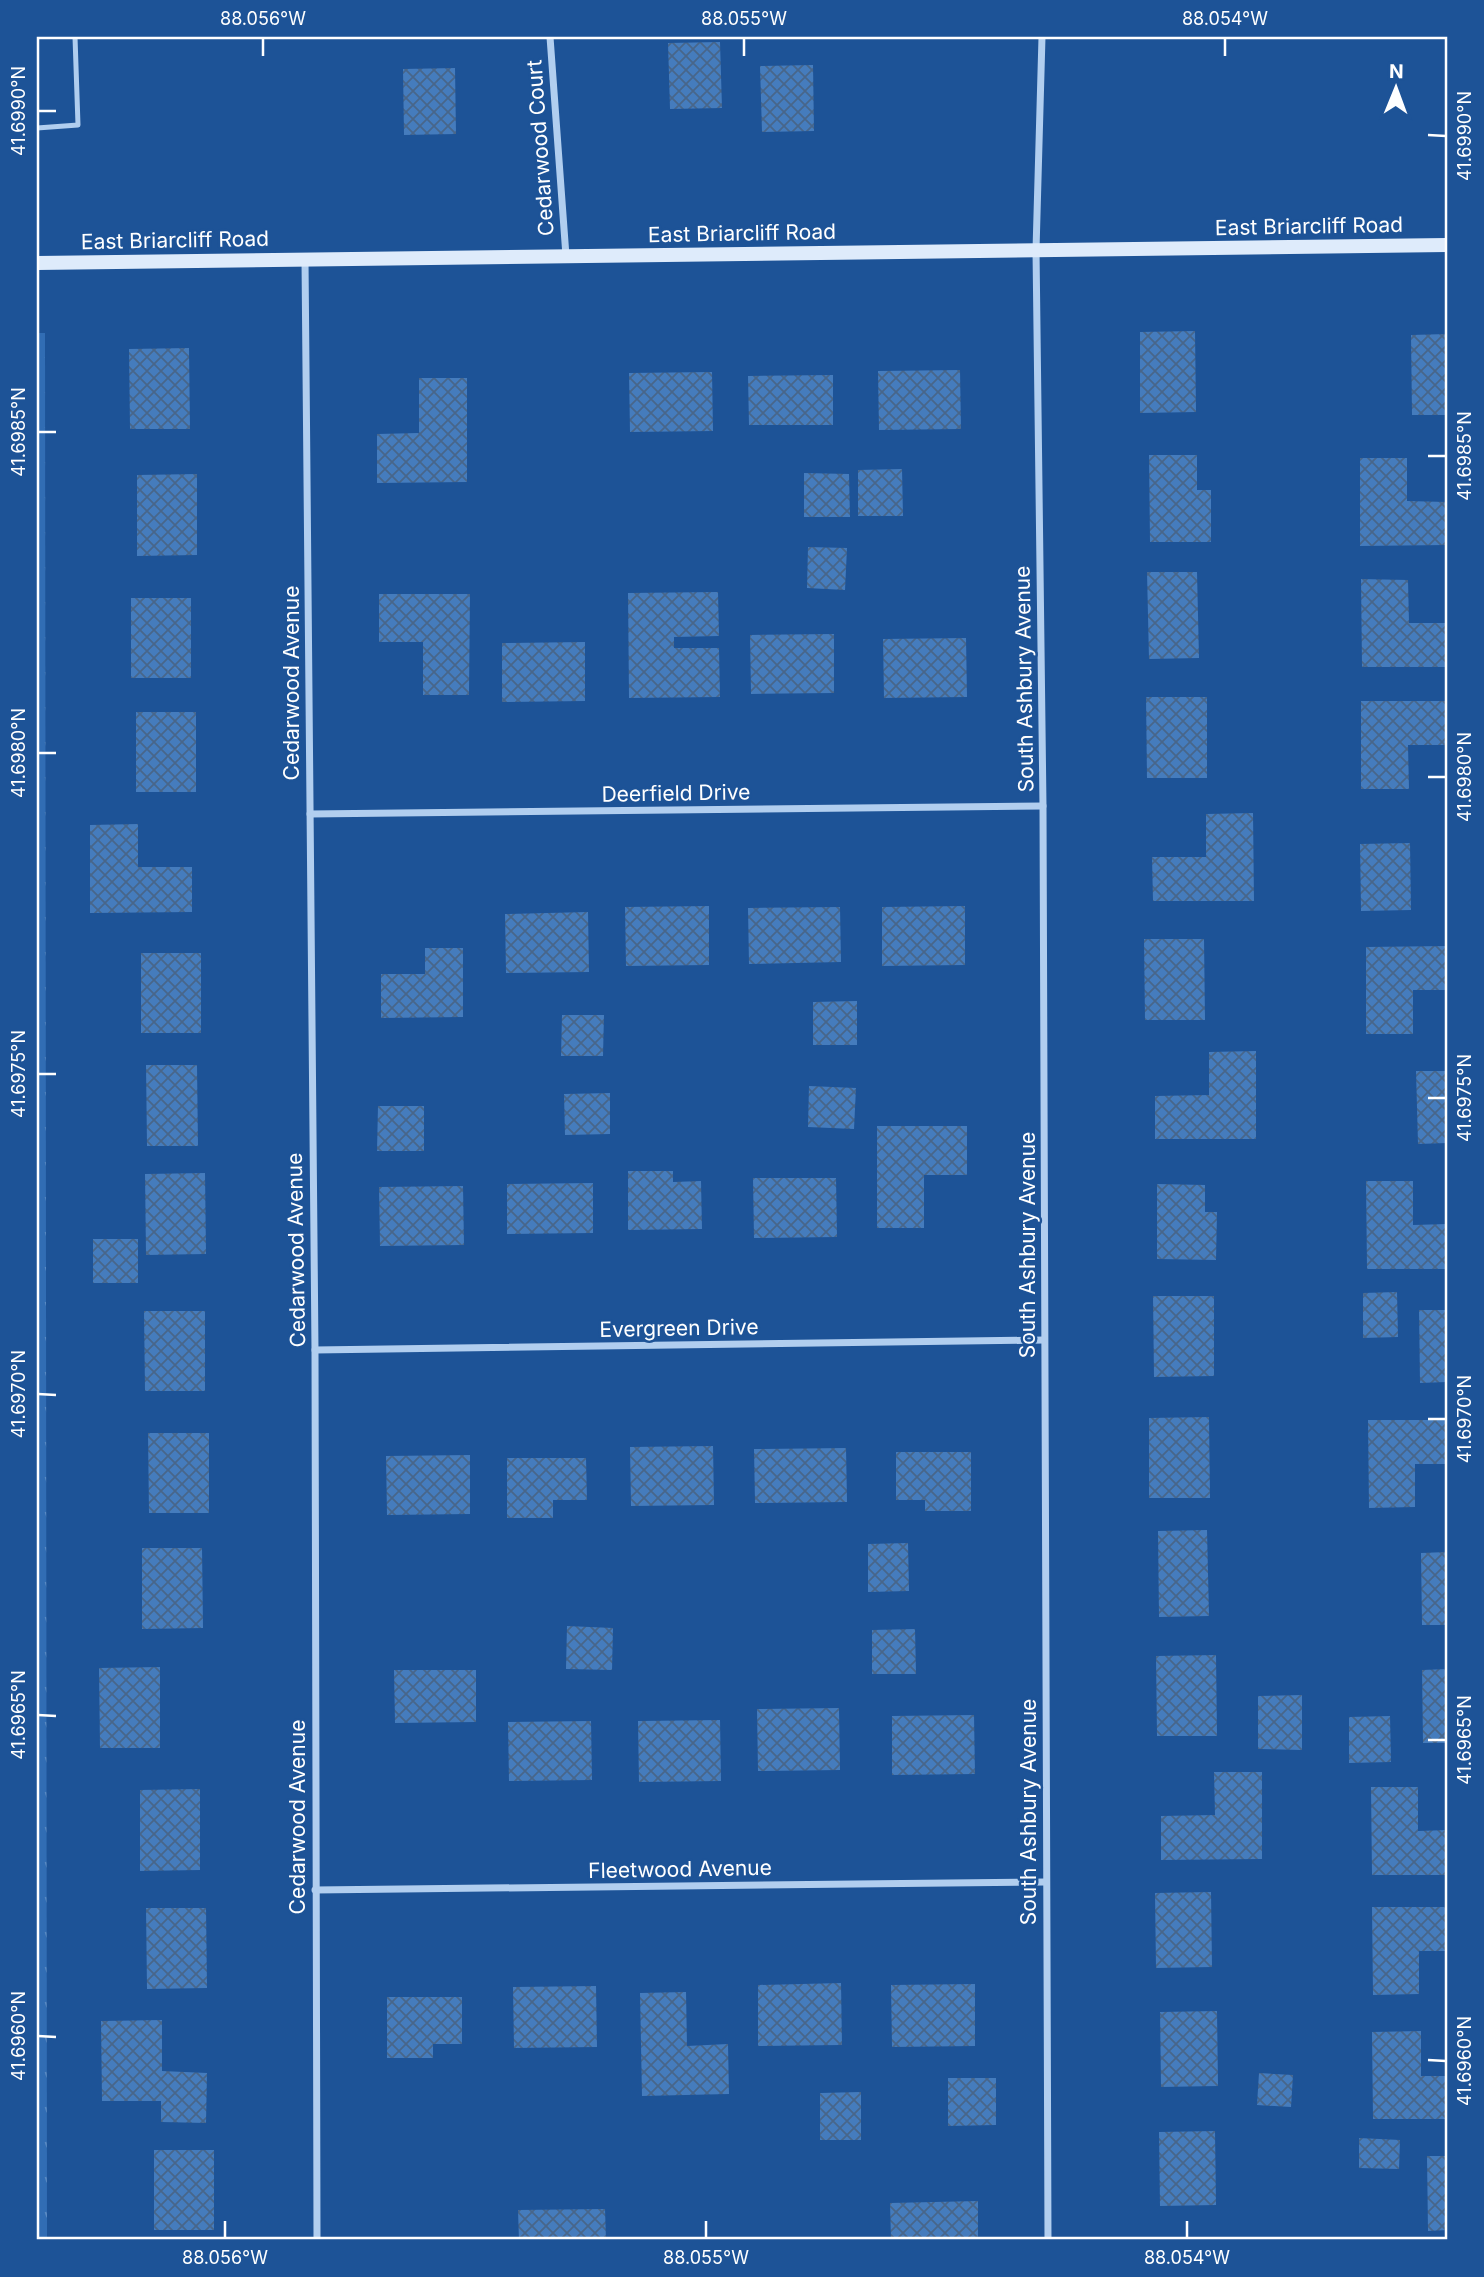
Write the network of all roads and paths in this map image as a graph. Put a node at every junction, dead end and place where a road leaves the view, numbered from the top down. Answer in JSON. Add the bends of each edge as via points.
{"nodes":[{"id":1,"x":75,"y":37,"type":"edge"},
{"id":2,"x":550,"y":37,"type":"edge"},
{"id":3,"x":1042,"y":37,"type":"edge"},
{"id":4,"x":37,"y":128,"type":"edge"},
{"id":5,"x":1447,"y":245,"type":"edge"},
{"id":6,"x":1036,"y":250,"type":"junction"},
{"id":7,"x":566,"y":256,"type":"junction"},
{"id":8,"x":305,"y":259,"type":"junction"},
{"id":9,"x":37,"y":263,"type":"edge"},
{"id":10,"x":1043,"y":806,"type":"junction"},
{"id":11,"x":310,"y":814,"type":"junction"},
{"id":12,"x":1045,"y":1340,"type":"junction"},
{"id":13,"x":315,"y":1350,"type":"junction"},
{"id":14,"x":1046,"y":1882,"type":"junction"},
{"id":15,"x":315,"y":1890,"type":"junction"},
{"id":16,"x":317,"y":2240,"type":"edge"},
{"id":17,"x":1048,"y":2240,"type":"edge"}],
"edges":[{"from":1,"to":4,"type":"lane","via":[[78,125]]},
{"from":2,"to":7,"type":"street","name":"Cedarwood Court"},
{"from":3,"to":6,"type":"street","name":"South Ashbury Avenue"},
{"from":5,"to":6,"type":"street","name":"East Briarcliff Road"},
{"from":6,"to":7,"type":"street","name":"East Briarcliff Road"},
{"from":6,"to":10,"type":"street","name":"South Ashbury Avenue"},
{"from":7,"to":8,"type":"street","name":"East Briarcliff Road"},
{"from":8,"to":9,"type":"street","name":"East Briarcliff Road"},
{"from":8,"to":11,"type":"street","name":"Cedarwood Avenue"},
{"from":10,"to":11,"type":"street","name":"Deerfield Drive"},
{"from":10,"to":12,"type":"street","name":"South Ashbury Avenue"},
{"from":11,"to":13,"type":"street","name":"Cedarwood Avenue"},
{"from":12,"to":13,"type":"street","name":"Evergreen Drive"},
{"from":12,"to":14,"type":"street","name":"South Ashbury Avenue"},
{"from":13,"to":15,"type":"street","name":"Cedarwood Avenue"},
{"from":14,"to":15,"type":"street","name":"Fleetwood Avenue"},
{"from":14,"to":17,"type":"street","name":"South Ashbury Avenue"},
{"from":15,"to":16,"type":"street","name":"Cedarwood Avenue"}]}
